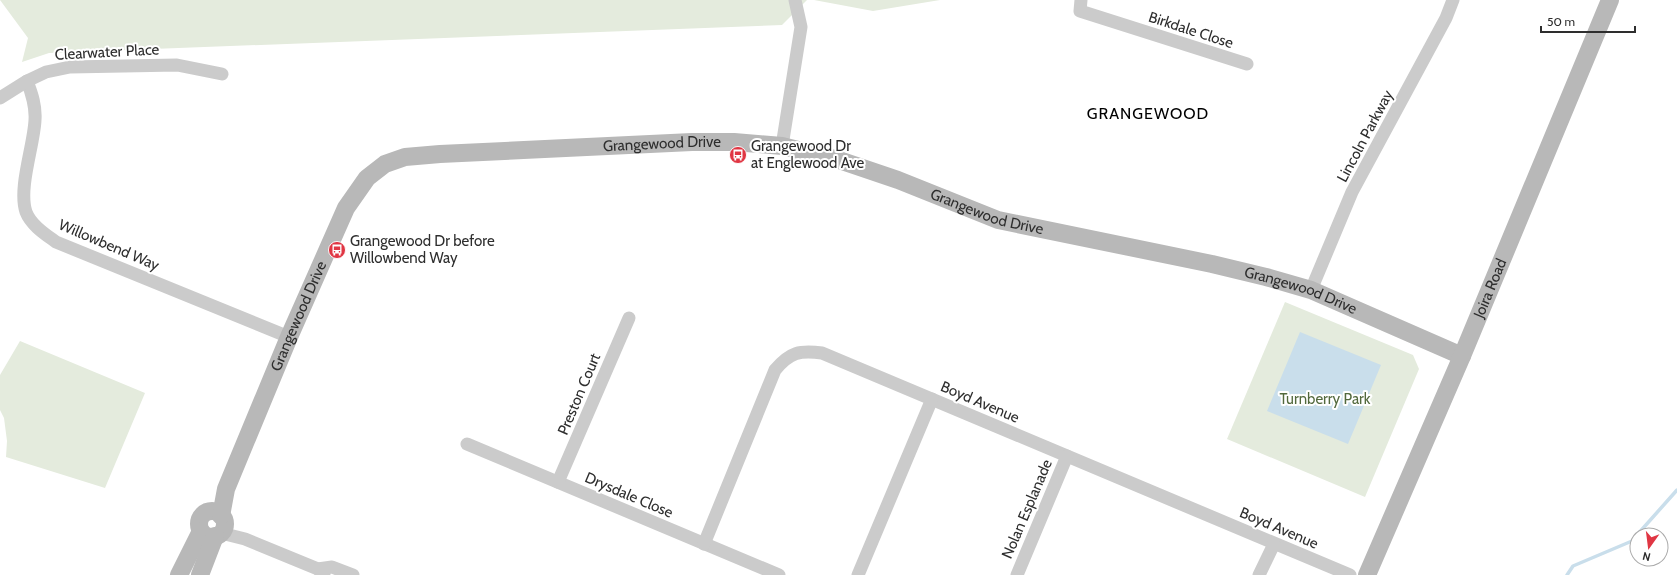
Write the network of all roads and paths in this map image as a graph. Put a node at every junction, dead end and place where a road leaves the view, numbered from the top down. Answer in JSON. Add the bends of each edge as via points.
{"nodes":[{"id":1,"x":795,"y":0,"type":"edge"},
{"id":2,"x":1453,"y":0,"type":"edge"},
{"id":3,"x":1610,"y":0,"type":"edge"},
{"id":4,"x":1081,"y":6,"type":"edge"},
{"id":5,"x":1247,"y":64,"type":"dead end"},
{"id":6,"x":222,"y":74,"type":"dead end"},
{"id":7,"x":27,"y":81,"type":"junction"},
{"id":8,"x":0,"y":98,"type":"edge"},
{"id":9,"x":782,"y":146,"type":"junction"},
{"id":10,"x":1311,"y":290,"type":"junction"},
{"id":11,"x":629,"y":318,"type":"dead end"},
{"id":12,"x":289,"y":337,"type":"junction"},
{"id":13,"x":1462,"y":356,"type":"junction"},
{"id":14,"x":932,"y":399,"type":"junction"},
{"id":15,"x":467,"y":444,"type":"dead end"},
{"id":16,"x":1066,"y":456,"type":"junction"},
{"id":17,"x":558,"y":482,"type":"junction"},
{"id":18,"x":215,"y":525,"type":"junction"},
{"id":19,"x":704,"y":544,"type":"junction"},
{"id":20,"x":1274,"y":544,"type":"junction"},
{"id":21,"x":321,"y":572,"type":"edge"},
{"id":22,"x":179,"y":575,"type":"edge"},
{"id":23,"x":200,"y":575,"type":"edge"},
{"id":24,"x":353,"y":575,"type":"edge"},
{"id":25,"x":779,"y":575,"type":"edge"},
{"id":26,"x":858,"y":575,"type":"edge"},
{"id":27,"x":1017,"y":575,"type":"edge"},
{"id":28,"x":1260,"y":575,"type":"edge"},
{"id":29,"x":1350,"y":575,"type":"edge"},
{"id":30,"x":1366,"y":575,"type":"edge"}],
"edges":[{"from":1,"to":9,"type":"street","via":[[801,27]]},
{"from":2,"to":10,"type":"street","name":"Lincoln Parkway","via":[[1446,18],[1352,192]]},
{"from":3,"to":13,"type":"street","name":"Joira Road"},
{"from":4,"to":5,"type":"street","name":"Birkdale Close"},
{"from":6,"to":7,"type":"street","name":"Clearwater Place","via":[[177,65],[70,67],[46,72]]},
{"from":7,"to":8,"type":"street","name":"Clearwater Place"},
{"from":7,"to":12,"type":"street","name":"Willowbend Way","via":[[34,100],[35,119],[24,193],[26,212],[39,230],[56,242]]},
{"from":9,"to":10,"type":"street","name":"Grangewood Drive","via":[[846,162],[998,220],[1212,264]]},
{"from":9,"to":12,"type":"street","name":"Grangewood Drive","via":[[692,142],[440,154],[405,157],[385,164],[367,178],[346,208]]},
{"from":10,"to":13,"type":"street","name":"Grangewood Drive"},
{"from":11,"to":17,"type":"street","name":"Preston Court"},
{"from":12,"to":18,"type":"street","name":"Grangewood Drive","via":[[226,489]]},
{"from":13,"to":30,"type":"street","name":"Joira Road"},
{"from":14,"to":16,"type":"street","name":"Boyd Avenue"},
{"from":14,"to":19,"type":"street","name":"Boyd Avenue","via":[[822,354],[808,351],[795,353],[783,360],[775,370]]},
{"from":14,"to":26,"type":"street"},
{"from":15,"to":17,"type":"street","name":"Drysdale Close"},
{"from":16,"to":20,"type":"street","name":"Boyd Avenue"},
{"from":16,"to":27,"type":"street","name":"Nolan Esplanade"},
{"from":17,"to":19,"type":"street","name":"Drysdale Close"},
{"from":18,"to":21,"type":"street"},
{"from":18,"to":22,"type":"street"},
{"from":18,"to":23,"type":"street"},
{"from":19,"to":25,"type":"street","name":"Drysdale Close"},
{"from":20,"to":28,"type":"street"},
{"from":20,"to":29,"type":"street","name":"Boyd Avenue"},
{"from":21,"to":24,"type":"street","via":[[332,567]]}]}
